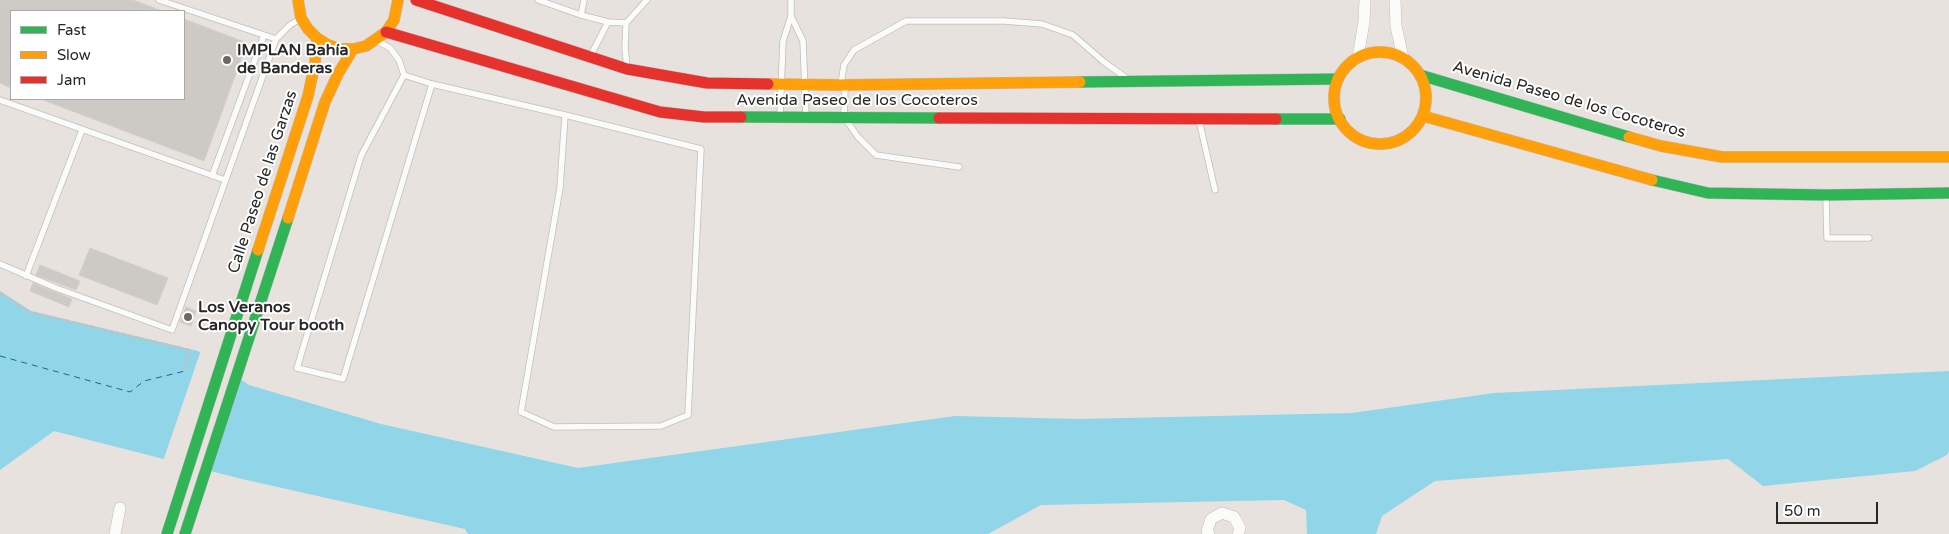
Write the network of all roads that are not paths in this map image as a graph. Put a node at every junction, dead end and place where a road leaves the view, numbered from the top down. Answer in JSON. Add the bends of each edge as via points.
{"nodes":[{"id":1,"x":159,"y":0,"type":"edge"},
{"id":2,"x":398,"y":0,"type":"edge"},
{"id":3,"x":416,"y":0,"type":"edge"},
{"id":4,"x":538,"y":0,"type":"edge"},
{"id":5,"x":584,"y":0,"type":"edge"},
{"id":6,"x":646,"y":0,"type":"edge"},
{"id":7,"x":792,"y":0,"type":"edge"},
{"id":8,"x":1365,"y":0,"type":"edge"},
{"id":9,"x":1395,"y":0,"type":"edge"},
{"id":10,"x":295,"y":1,"type":"edge"},
{"id":11,"x":581,"y":15,"type":"junction"},
{"id":12,"x":792,"y":16,"type":"junction"},
{"id":13,"x":301,"y":18,"type":"junction"},
{"id":14,"x":608,"y":22,"type":"junction"},
{"id":15,"x":626,"y":23,"type":"junction"},
{"id":16,"x":386,"y":32,"type":"junction"},
{"id":17,"x":264,"y":35,"type":"junction"},
{"id":18,"x":317,"y":38,"type":"junction"},
{"id":19,"x":276,"y":39,"type":"junction"},
{"id":20,"x":376,"y":40,"type":"junction"},
{"id":21,"x":353,"y":49,"type":"junction"},
{"id":22,"x":590,"y":56,"type":"junction"},
{"id":23,"x":1358,"y":57,"type":"junction"},
{"id":24,"x":1403,"y":58,"type":"junction"},
{"id":25,"x":627,"y":69,"type":"junction"},
{"id":26,"x":404,"y":75,"type":"junction"},
{"id":27,"x":1420,"y":75,"type":"junction"},
{"id":28,"x":1338,"y":79,"type":"junction"},
{"id":29,"x":1131,"y":81,"type":"junction"},
{"id":30,"x":432,"y":84,"type":"junction"},
{"id":31,"x":780,"y":85,"type":"junction"},
{"id":32,"x":806,"y":85,"type":"junction"},
{"id":33,"x":843,"y":85,"type":"junction"},
{"id":34,"x":0,"y":100,"type":"edge"},
{"id":35,"x":565,"y":115,"type":"junction"},
{"id":36,"x":844,"y":116,"type":"junction"},
{"id":37,"x":1423,"y":116,"type":"junction"},
{"id":38,"x":780,"y":117,"type":"junction"},
{"id":39,"x":806,"y":117,"type":"junction"},
{"id":40,"x":1199,"y":118,"type":"junction"},
{"id":41,"x":1340,"y":119,"type":"junction"},
{"id":42,"x":82,"y":130,"type":"junction"},
{"id":43,"x":1949,"y":157,"type":"edge"},
{"id":44,"x":959,"y":167,"type":"dead end"},
{"id":45,"x":212,"y":176,"type":"junction"},
{"id":46,"x":226,"y":180,"type":"junction"},
{"id":47,"x":1215,"y":190,"type":"dead end"},
{"id":48,"x":1949,"y":193,"type":"edge"},
{"id":49,"x":1826,"y":195,"type":"junction"},
{"id":50,"x":1869,"y":238,"type":"dead end"},
{"id":51,"x":0,"y":264,"type":"edge"},
{"id":52,"x":26,"y":276,"type":"junction"},
{"id":53,"x":120,"y":508,"type":"dead end"},
{"id":54,"x":115,"y":534,"type":"edge"},
{"id":55,"x":167,"y":534,"type":"edge"},
{"id":56,"x":185,"y":534,"type":"edge"},
{"id":57,"x":1208,"y":534,"type":"edge"},
{"id":58,"x":1238,"y":534,"type":"edge"}],
"edges":[{"from":1,"to":17,"type":"lane"},
{"from":2,"to":16,"type":"street","via":[[394,20]]},
{"from":3,"to":22,"type":"street","name":"Avenida Paseo de los Cocoteros"},
{"from":4,"to":11,"type":"lane"},
{"from":5,"to":11,"type":"lane"},
{"from":6,"to":15,"type":"lane"},
{"from":7,"to":12,"type":"lane"},
{"from":8,"to":23,"type":"street"},
{"from":9,"to":24,"type":"street","via":[[1396,26]]},
{"from":10,"to":13,"type":"street"},
{"from":11,"to":14,"type":"lane"},
{"from":12,"to":31,"type":"lane","via":[[783,41]]},
{"from":12,"to":32,"type":"lane","via":[[803,41]]},
{"from":13,"to":18,"type":"street"},
{"from":13,"to":19,"type":"lane"},
{"from":14,"to":15,"type":"lane"},
{"from":14,"to":22,"type":"lane"},
{"from":15,"to":25,"type":"lane"},
{"from":16,"to":20,"type":"street"},
{"from":16,"to":38,"type":"street","name":"Avenida Paseo de los Cocoteros","via":[[660,112],[704,117]]},
{"from":17,"to":19,"type":"lane"},
{"from":17,"to":45,"type":"lane"},
{"from":18,"to":21,"type":"street","via":[[340,49]]},
{"from":18,"to":55,"type":"street","name":"Calle Paseo de las Garzas","via":[[308,96]]},
{"from":19,"to":46,"type":"lane"},
{"from":20,"to":21,"type":"street"},
{"from":20,"to":26,"type":"lane","via":[[390,48]]},
{"from":21,"to":56,"type":"street","via":[[325,102]]},
{"from":22,"to":25,"type":"street","name":"Avenida Paseo de los Cocoteros"},
{"from":23,"to":24,"type":"street","via":[[1383,52]]},
{"from":23,"to":28,"type":"street"},
{"from":24,"to":27,"type":"street","name":"Avenida Paseo de los Cocoteros"},
{"from":25,"to":31,"type":"street","name":"Avenida Paseo de los Cocoteros","via":[[707,83]]},
{"from":26,"to":30,"type":"lane"},
{"from":26,"to":30,"type":"lane","via":[[361,156],[297,368],[343,379]]},
{"from":27,"to":37,"type":"street","via":[[1426,88]]},
{"from":27,"to":43,"type":"street","name":"Avenida Paseo de los Cocoteros","via":[[1661,146],[1722,157]]},
{"from":28,"to":29,"type":"street","name":"Avenida Paseo de los Cocoteros"},
{"from":28,"to":41,"type":"street","via":[[1335,107]]},
{"from":29,"to":33,"type":"street","name":"Avenida Paseo de los Cocoteros"},
{"from":29,"to":33,"type":"lane","via":[[1073,35],[1042,24],[906,21],[854,50],[844,65]]},
{"from":30,"to":35,"type":"lane"},
{"from":31,"to":32,"type":"street","name":"Avenida Paseo de los Cocoteros"},
{"from":31,"to":38,"type":"lane"},
{"from":32,"to":33,"type":"street","name":"Avenida Paseo de los Cocoteros"},
{"from":32,"to":39,"type":"lane"},
{"from":33,"to":36,"type":"lane"},
{"from":34,"to":42,"type":"lane"},
{"from":35,"to":35,"type":"lane","via":[[701,149],[688,415],[661,426],[554,427],[521,412],[560,188]]},
{"from":36,"to":39,"type":"street","name":"Avenida Paseo de los Cocoteros"},
{"from":36,"to":40,"type":"street","name":"Avenida Paseo de los Cocoteros"},
{"from":36,"to":44,"type":"lane","via":[[876,155]]},
{"from":37,"to":41,"type":"street","via":[[1415,129],[1403,138],[1375,144],[1360,140]]},
{"from":37,"to":49,"type":"street","via":[[1650,180],[1708,193]]},
{"from":38,"to":39,"type":"street","name":"Avenida Paseo de los Cocoteros"},
{"from":40,"to":41,"type":"street","name":"Avenida Paseo de los Cocoteros"},
{"from":40,"to":47,"type":"lane"},
{"from":42,"to":45,"type":"lane"},
{"from":42,"to":52,"type":"lane"},
{"from":45,"to":46,"type":"lane"},
{"from":46,"to":52,"type":"lane","via":[[172,330]]},
{"from":48,"to":49,"type":"street"},
{"from":49,"to":50,"type":"lane","via":[[1827,238]]},
{"from":51,"to":52,"type":"lane"},
{"from":53,"to":54,"type":"street"},
{"from":57,"to":58,"type":"street","via":[[1211,519],[1222,513],[1234,517],[1240,528]]}]}
